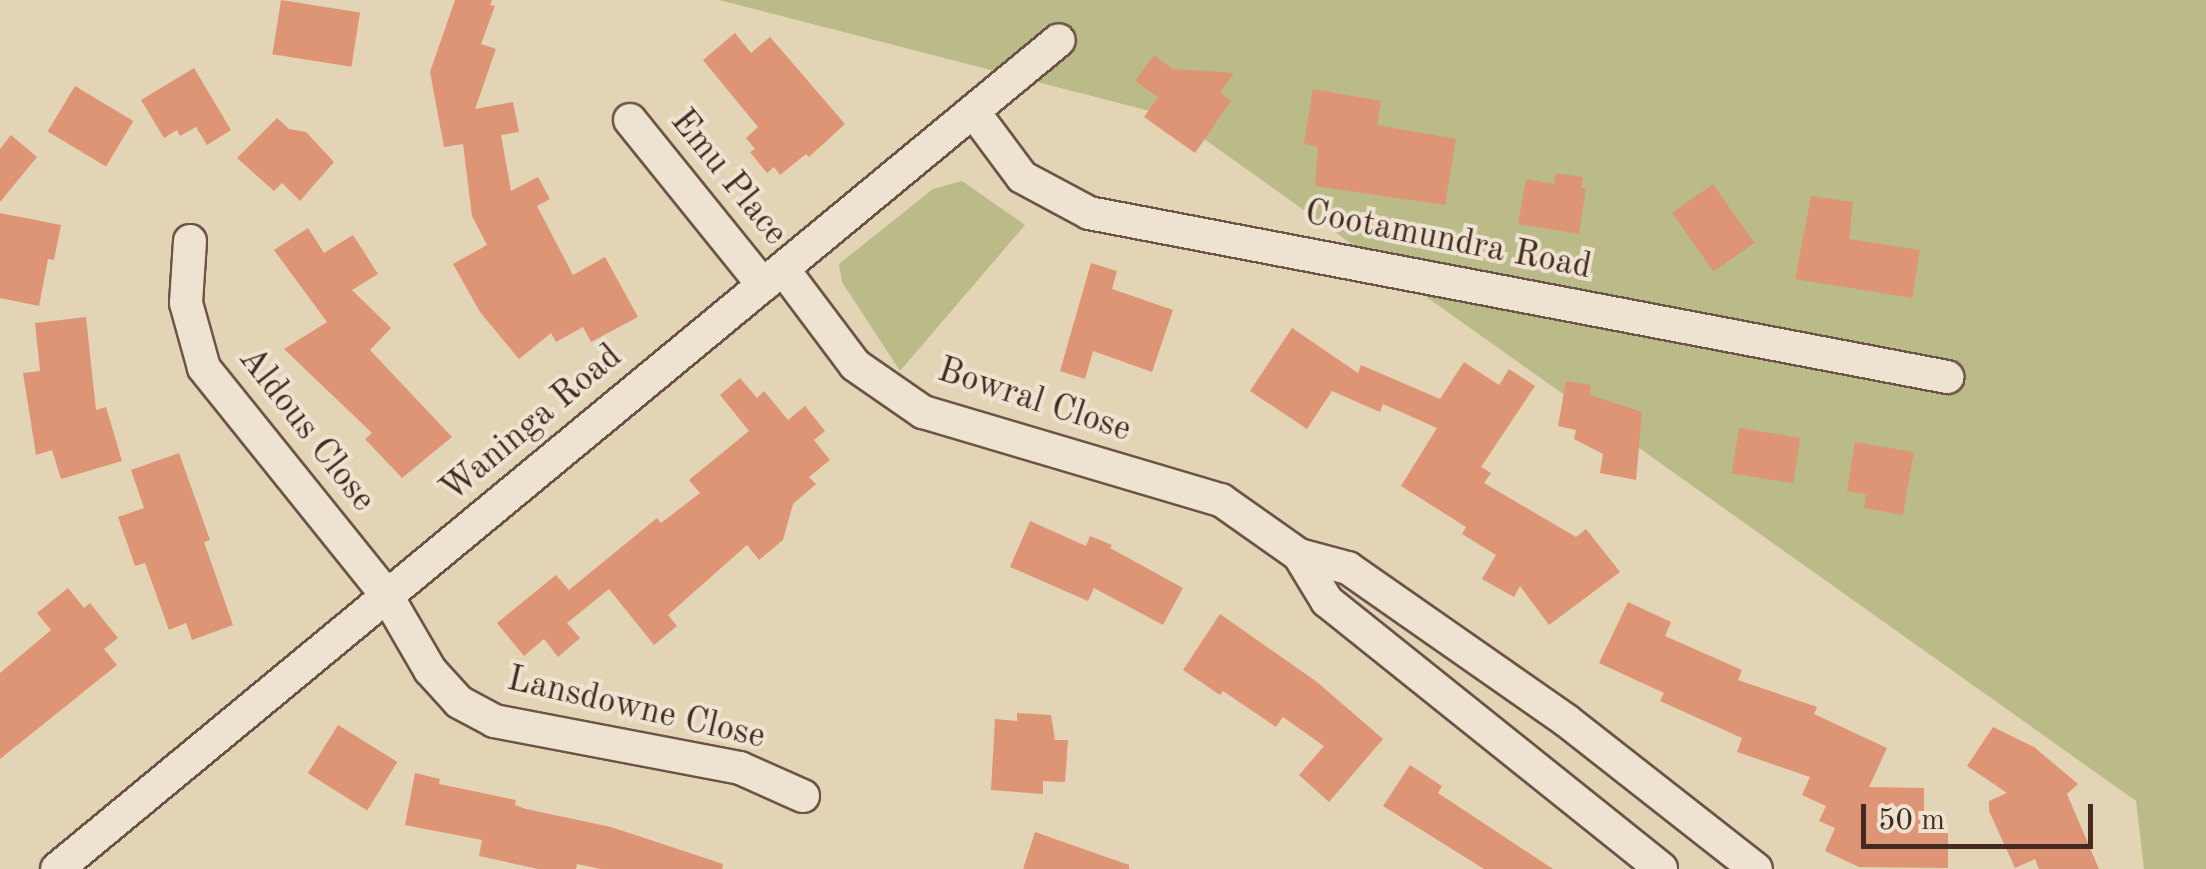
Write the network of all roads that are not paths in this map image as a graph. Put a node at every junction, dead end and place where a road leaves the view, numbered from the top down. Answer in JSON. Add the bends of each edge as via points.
{"nodes":[{"id":1,"x":1059,"y":40,"type":"dead end"},
{"id":2,"x":973,"y":112,"type":"junction"},
{"id":3,"x":630,"y":120,"type":"dead end"},
{"id":4,"x":190,"y":241,"type":"dead end"},
{"id":5,"x":773,"y":277,"type":"junction"},
{"id":6,"x":1947,"y":376,"type":"dead end"},
{"id":7,"x":1299,"y":556,"type":"junction"},
{"id":8,"x":386,"y":596,"type":"junction"},
{"id":9,"x":802,"y":796,"type":"dead end"},
{"id":10,"x":57,"y":869,"type":"edge"},
{"id":11,"x":1661,"y":869,"type":"edge"},
{"id":12,"x":1756,"y":869,"type":"edge"}],
"edges":[{"from":1,"to":2,"type":"street","name":"Waninga Road"},
{"from":2,"to":5,"type":"street","name":"Waninga Road"},
{"from":2,"to":6,"type":"street","name":"Cootamundra Road","via":[[1022,177],[1089,213]]},
{"from":3,"to":5,"type":"street","name":"Emu Place"},
{"from":4,"to":8,"type":"street","name":"Aldous Close","via":[[186,303],[204,368]]},
{"from":5,"to":7,"type":"street","name":"Bowral Close","via":[[855,365],[923,412],[1220,500]]},
{"from":5,"to":8,"type":"street","name":"Waninga Road"},
{"from":7,"to":11,"type":"street","name":"Bowral Close","via":[[1326,601]]},
{"from":7,"to":12,"type":"street","name":"Bowral Close","via":[[1348,568],[1567,721]]},
{"from":8,"to":9,"type":"street","name":"Lansdowne Close","via":[[430,670],[459,702],[494,721],[740,768]]},
{"from":8,"to":10,"type":"street","name":"Waninga Road"}]}
